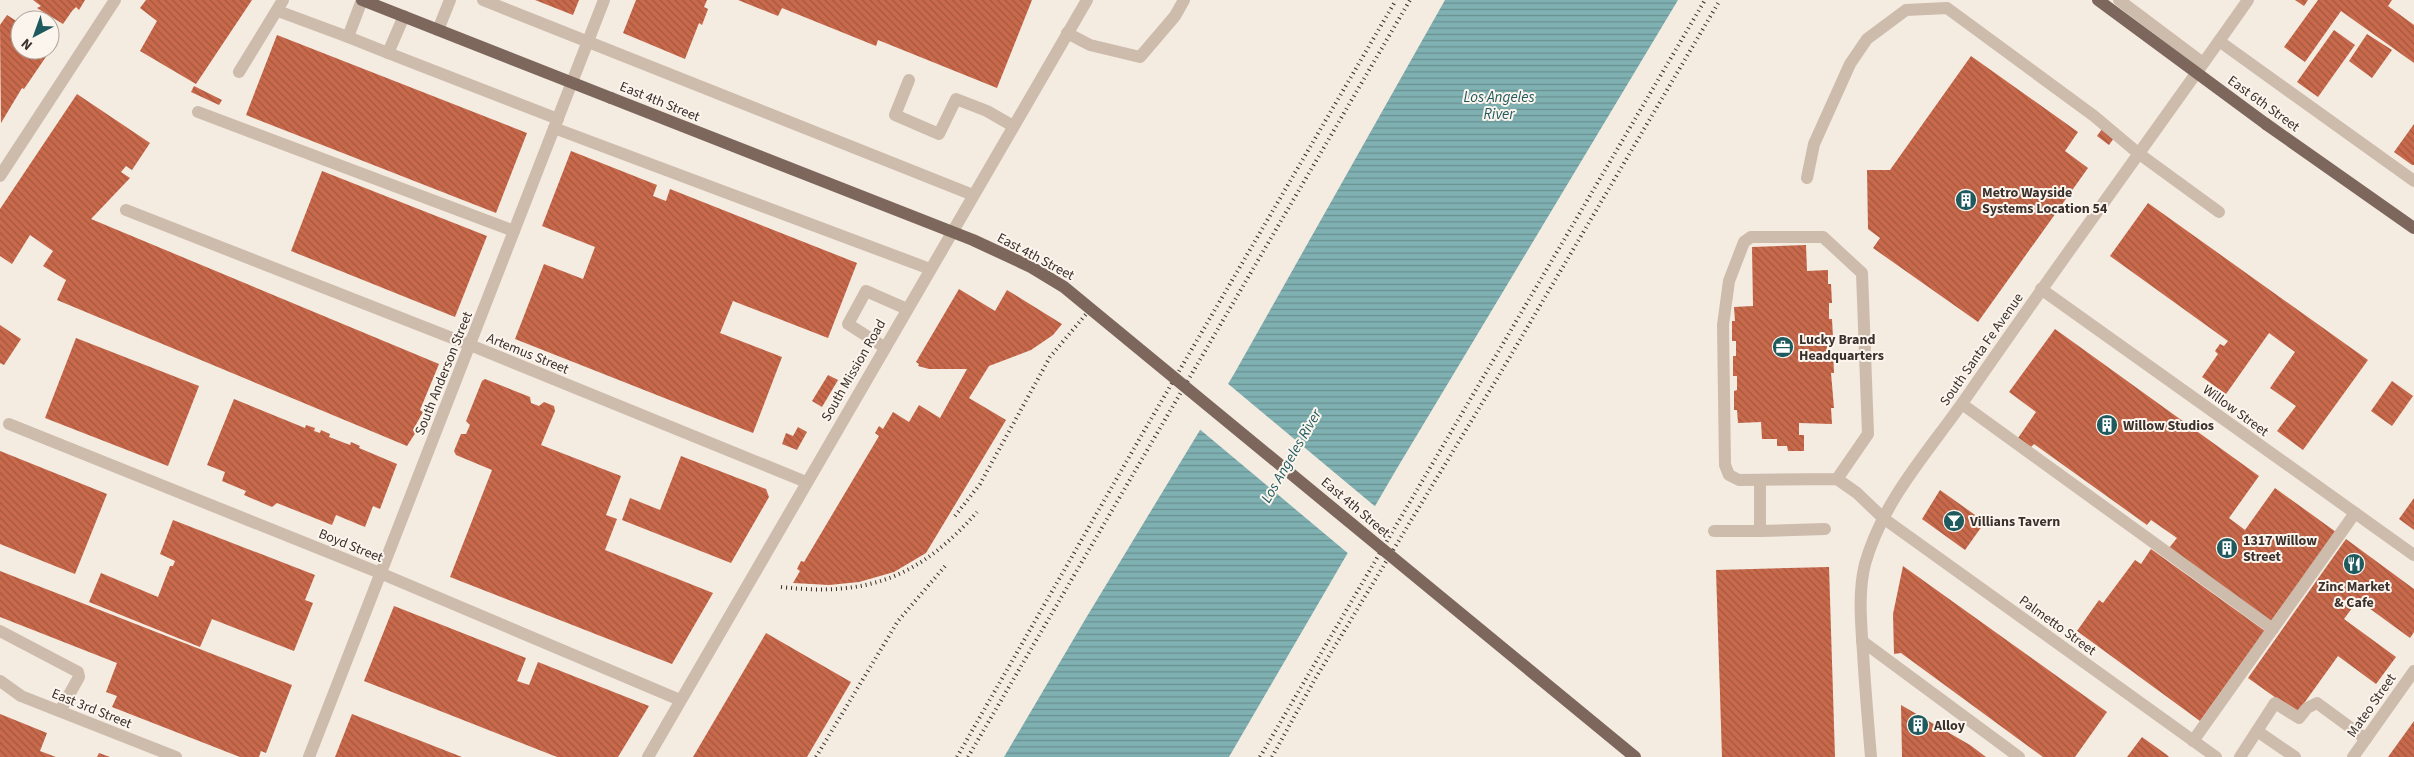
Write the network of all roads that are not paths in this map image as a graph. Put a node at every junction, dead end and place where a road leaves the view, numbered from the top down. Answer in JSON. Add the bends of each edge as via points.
{"nodes":[{"id":1,"x":115,"y":0,"type":"edge"},
{"id":2,"x":362,"y":0,"type":"edge"},
{"id":3,"x":450,"y":0,"type":"edge"},
{"id":4,"x":483,"y":0,"type":"edge"},
{"id":5,"x":604,"y":0,"type":"edge"},
{"id":6,"x":1087,"y":0,"type":"edge"},
{"id":7,"x":1184,"y":0,"type":"edge"},
{"id":8,"x":2098,"y":0,"type":"edge"},
{"id":9,"x":2119,"y":0,"type":"edge"},
{"id":10,"x":2245,"y":1,"type":"edge"},
{"id":11,"x":280,"y":6,"type":"edge"},
{"id":12,"x":404,"y":16,"type":"junction"},
{"id":13,"x":438,"y":30,"type":"junction"},
{"id":14,"x":1067,"y":33,"type":"junction"},
{"id":15,"x":348,"y":37,"type":"junction"},
{"id":16,"x":588,"y":41,"type":"junction"},
{"id":17,"x":2219,"y":41,"type":"junction"},
{"id":18,"x":388,"y":53,"type":"junction"},
{"id":19,"x":2203,"y":64,"type":"junction"},
{"id":20,"x":240,"y":72,"type":"dead end"},
{"id":21,"x":909,"y":80,"type":"dead end"},
{"id":22,"x":571,"y":82,"type":"junction"},
{"id":23,"x":198,"y":112,"type":"dead end"},
{"id":24,"x":556,"y":123,"type":"junction"},
{"id":25,"x":1013,"y":126,"type":"junction"},
{"id":26,"x":2138,"y":153,"type":"junction"},
{"id":27,"x":0,"y":176,"type":"edge"},
{"id":28,"x":1807,"y":178,"type":"dead end"},
{"id":29,"x":2414,"y":181,"type":"edge"},
{"id":30,"x":972,"y":195,"type":"junction"},
{"id":31,"x":126,"y":210,"type":"dead end"},
{"id":32,"x":2220,"y":212,"type":"dead end"},
{"id":33,"x":2414,"y":228,"type":"edge"},
{"id":34,"x":514,"y":230,"type":"junction"},
{"id":35,"x":930,"y":269,"type":"junction"},
{"id":36,"x":2041,"y":289,"type":"junction"},
{"id":37,"x":906,"y":309,"type":"junction"},
{"id":38,"x":470,"y":345,"type":"junction"},
{"id":39,"x":884,"y":347,"type":"junction"},
{"id":40,"x":1962,"y":404,"type":"junction"},
{"id":41,"x":8,"y":424,"type":"dead end"},
{"id":42,"x":1836,"y":479,"type":"junction"},
{"id":43,"x":1760,"y":480,"type":"junction"},
{"id":44,"x":806,"y":482,"type":"junction"},
{"id":45,"x":2355,"y":513,"type":"junction"},
{"id":46,"x":1883,"y":518,"type":"junction"},
{"id":47,"x":1825,"y":529,"type":"dead end"},
{"id":48,"x":1714,"y":531,"type":"dead end"},
{"id":49,"x":1760,"y":531,"type":"junction"},
{"id":50,"x":2414,"y":555,"type":"edge"},
{"id":51,"x":380,"y":573,"type":"junction"},
{"id":52,"x":2273,"y":629,"type":"junction"},
{"id":53,"x":0,"y":631,"type":"edge"},
{"id":54,"x":1862,"y":641,"type":"junction"},
{"id":55,"x":2414,"y":671,"type":"edge"},
{"id":56,"x":0,"y":681,"type":"edge"},
{"id":57,"x":680,"y":700,"type":"junction"},
{"id":58,"x":60,"y":711,"type":"junction"},
{"id":59,"x":2257,"y":731,"type":"junction"},
{"id":60,"x":2366,"y":739,"type":"junction"},
{"id":61,"x":2193,"y":741,"type":"junction"},
{"id":62,"x":176,"y":757,"type":"edge"},
{"id":63,"x":308,"y":757,"type":"edge"},
{"id":64,"x":648,"y":757,"type":"edge"},
{"id":65,"x":1635,"y":757,"type":"edge"},
{"id":66,"x":1871,"y":757,"type":"edge"},
{"id":67,"x":2019,"y":757,"type":"edge"},
{"id":68,"x":2216,"y":757,"type":"edge"},
{"id":69,"x":2240,"y":757,"type":"edge"},
{"id":70,"x":2295,"y":757,"type":"edge"},
{"id":71,"x":2353,"y":757,"type":"edge"}],
"edges":[{"from":1,"to":27,"type":"street"},
{"from":2,"to":12,"type":"main road","name":"East 4th Street"},
{"from":2,"to":15,"type":"street"},
{"from":3,"to":13,"type":"street"},
{"from":4,"to":16,"type":"street","name":"East 4th Street"},
{"from":5,"to":16,"type":"street","name":"South Anderson Street"},
{"from":6,"to":14,"type":"street","name":"South Mission Road"},
{"from":7,"to":14,"type":"street","via":[[1175,16],[1140,57],[1090,45]]},
{"from":8,"to":33,"type":"main road","name":"East 6th Street","bridge":true},
{"from":9,"to":19,"type":"street"},
{"from":10,"to":17,"type":"street","name":"South Santa Fe Avenue"},
{"from":11,"to":15,"type":"street"},
{"from":11,"to":20,"type":"street"},
{"from":12,"to":13,"type":"main road","name":"East 4th Street"},
{"from":12,"to":18,"type":"street"},
{"from":13,"to":22,"type":"main road","name":"East 4th Street"},
{"from":14,"to":25,"type":"street","name":"South Mission Road"},
{"from":15,"to":18,"type":"street"},
{"from":16,"to":22,"type":"street","name":"South Anderson Street"},
{"from":16,"to":30,"type":"street","name":"East 4th Street"},
{"from":17,"to":19,"type":"street","name":"South Santa Fe Avenue"},
{"from":17,"to":29,"type":"street"},
{"from":18,"to":24,"type":"street"},
{"from":19,"to":26,"type":"street","name":"South Santa Fe Avenue"},
{"from":21,"to":25,"type":"street","via":[[896,115],[939,134],[956,99]]},
{"from":22,"to":24,"type":"street","name":"South Anderson Street"},
{"from":22,"to":65,"type":"main road","name":"East 4th Street","bridge":true,"via":[[973,240],[1064,287]]},
{"from":23,"to":34,"type":"street"},
{"from":24,"to":34,"type":"street","name":"South Anderson Street"},
{"from":24,"to":35,"type":"street"},
{"from":25,"to":30,"type":"street","name":"South Mission Road"},
{"from":26,"to":28,"type":"street","via":[[2094,116],[1947,8],[1906,10],[1867,39],[1850,64],[1814,144]]},
{"from":26,"to":32,"type":"street"},
{"from":26,"to":36,"type":"street","name":"South Santa Fe Avenue"},
{"from":30,"to":35,"type":"street","name":"South Mission Road"},
{"from":31,"to":38,"type":"street","name":"Artemus Street"},
{"from":34,"to":38,"type":"street","name":"South Anderson Street"},
{"from":35,"to":37,"type":"street","name":"South Mission Road"},
{"from":36,"to":40,"type":"street","name":"South Santa Fe Avenue"},
{"from":36,"to":45,"type":"street","name":"Willow Street"},
{"from":37,"to":39,"type":"street","name":"South Mission Road"},
{"from":37,"to":39,"type":"street","via":[[866,291],[848,324]]},
{"from":38,"to":44,"type":"street","name":"Artemus Street"},
{"from":38,"to":51,"type":"street","name":"South Anderson Street"},
{"from":39,"to":44,"type":"street","name":"South Mission Road"},
{"from":40,"to":46,"type":"street","name":"South Santa Fe Avenue","via":[[1903,482]]},
{"from":40,"to":52,"type":"street"},
{"from":41,"to":51,"type":"street","name":"Boyd Street"},
{"from":42,"to":43,"type":"street"},
{"from":42,"to":43,"type":"street","via":[[1868,434],[1862,273],[1823,237],[1751,237],[1744,242],[1729,281],[1723,326],[1725,465],[1733,478]]},
{"from":42,"to":46,"type":"street","name":"Palmetto Street","via":[[1857,493]]},
{"from":43,"to":49,"type":"street"},
{"from":44,"to":57,"type":"street","name":"South Mission Road"},
{"from":45,"to":50,"type":"street","name":"Willow Street"},
{"from":45,"to":52,"type":"street"},
{"from":46,"to":54,"type":"street","name":"South Santa Fe Avenue","via":[[1865,565],[1861,587]]},
{"from":46,"to":61,"type":"street","name":"Palmetto Street"},
{"from":47,"to":49,"type":"street"},
{"from":48,"to":49,"type":"street"},
{"from":51,"to":57,"type":"street","name":"Boyd Street"},
{"from":51,"to":63,"type":"street","name":"South Anderson Street"},
{"from":52,"to":61,"type":"street"},
{"from":53,"to":58,"type":"street","via":[[78,672]]},
{"from":54,"to":66,"type":"street","name":"South Santa Fe Avenue"},
{"from":54,"to":67,"type":"street"},
{"from":55,"to":60,"type":"street","name":"Mateo Street"},
{"from":56,"to":58,"type":"street","name":"East 3rd Street","via":[[20,696]]},
{"from":57,"to":64,"type":"street","name":"South Mission Road"},
{"from":58,"to":62,"type":"street","name":"East 3rd Street"},
{"from":59,"to":60,"type":"street","via":[[2275,703],[2299,718],[2307,708],[2317,703]]},
{"from":59,"to":69,"type":"street"},
{"from":59,"to":70,"type":"street"},
{"from":60,"to":71,"type":"street","name":"Mateo Street"},
{"from":61,"to":68,"type":"street","name":"Palmetto Street"}]}
